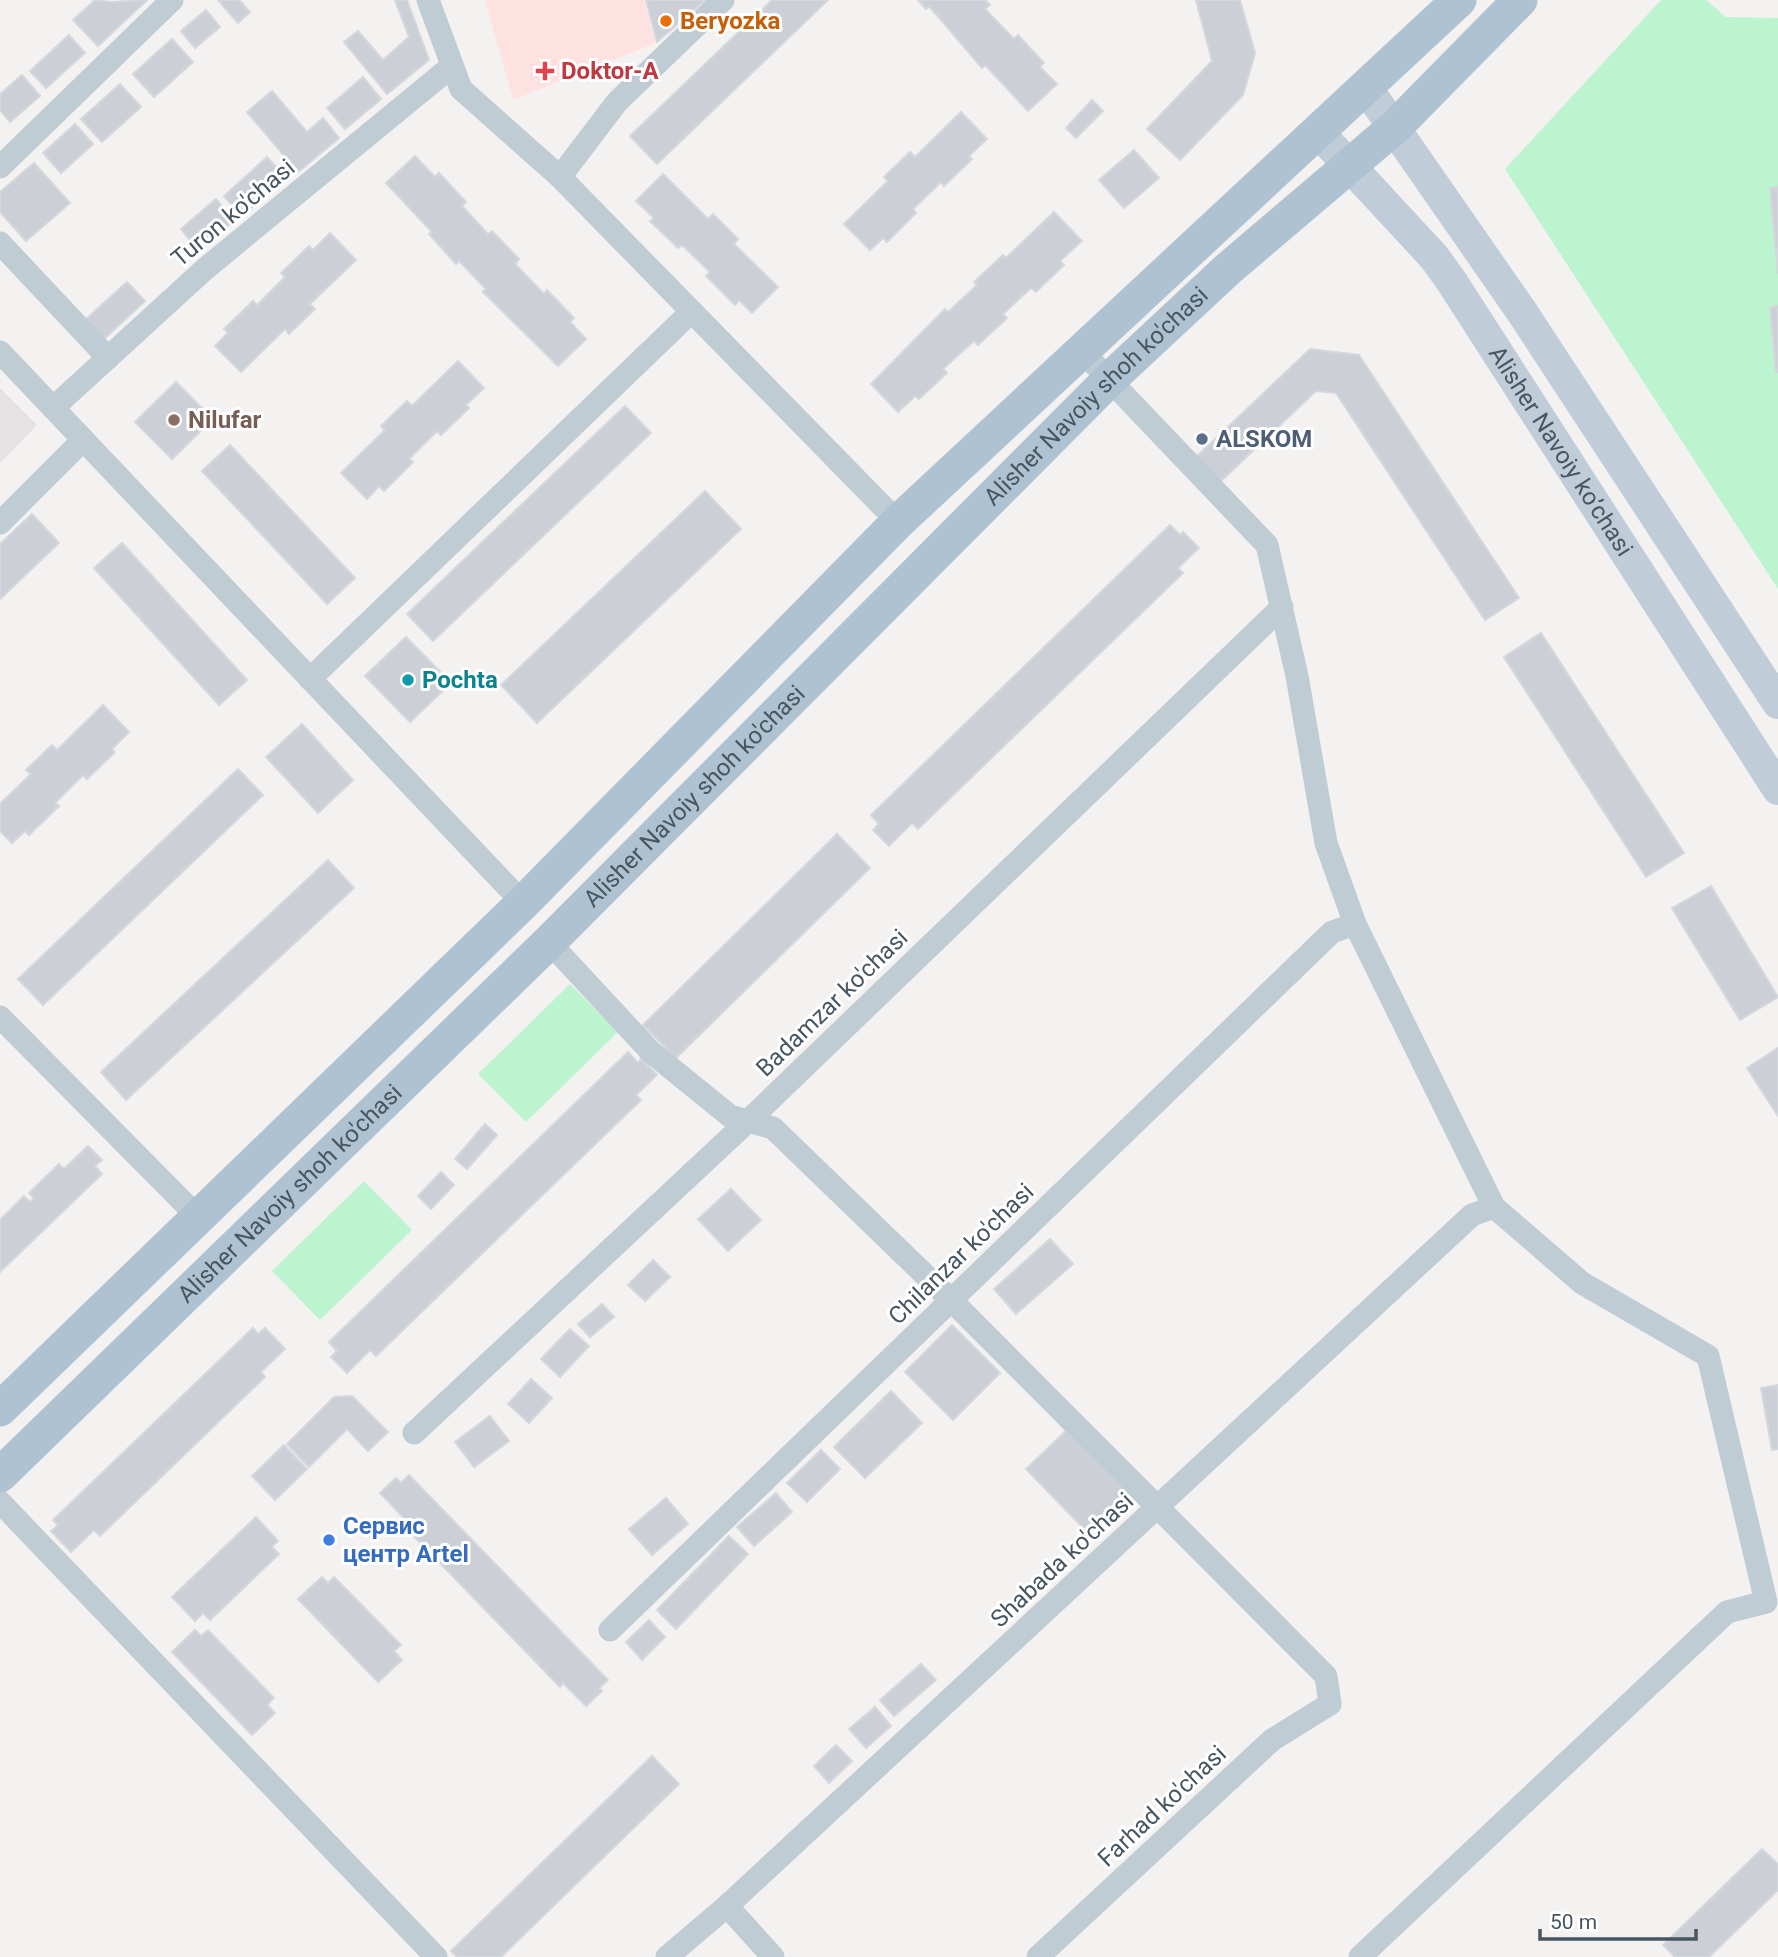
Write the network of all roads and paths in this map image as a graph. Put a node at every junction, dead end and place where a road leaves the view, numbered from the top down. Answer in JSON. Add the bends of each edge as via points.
{"nodes":[{"id":1,"x":172,"y":0,"type":"edge"},
{"id":2,"x":428,"y":0,"type":"edge"},
{"id":3,"x":723,"y":0,"type":"edge"},
{"id":4,"x":1459,"y":0,"type":"edge"},
{"id":5,"x":1520,"y":0,"type":"edge"},
{"id":6,"x":452,"y":66,"type":"junction"},
{"id":7,"x":1367,"y":89,"type":"junction"},
{"id":8,"x":1396,"y":126,"type":"junction"},
{"id":9,"x":1319,"y":133,"type":"junction"},
{"id":10,"x":1350,"y":166,"type":"junction"},
{"id":11,"x":0,"y":167,"type":"edge"},
{"id":12,"x":560,"y":177,"type":"junction"},
{"id":13,"x":0,"y":243,"type":"edge"},
{"id":14,"x":690,"y":313,"type":"junction"},
{"id":15,"x":1081,"y":350,"type":"junction"},
{"id":16,"x":0,"y":352,"type":"edge"},
{"id":17,"x":108,"y":358,"type":"junction"},
{"id":18,"x":1111,"y":378,"type":"junction"},
{"id":19,"x":53,"y":408,"type":"junction"},
{"id":20,"x":83,"y":440,"type":"junction"},
{"id":21,"x":898,"y":522,"type":"junction"},
{"id":22,"x":0,"y":523,"type":"edge"},
{"id":23,"x":1663,"y":526,"type":"junction"},
{"id":24,"x":1624,"y":553,"type":"junction"},
{"id":25,"x":1282,"y":607,"type":"junction"},
{"id":26,"x":310,"y":679,"type":"junction"},
{"id":27,"x":1778,"y":703,"type":"edge"},
{"id":28,"x":1778,"y":789,"type":"edge"},
{"id":29,"x":523,"y":903,"type":"junction"},
{"id":30,"x":1355,"y":924,"type":"junction"},
{"id":31,"x":549,"y":942,"type":"junction"},
{"id":32,"x":0,"y":1017,"type":"edge"},
{"id":33,"x":748,"y":1121,"type":"junction"},
{"id":34,"x":1494,"y":1207,"type":"junction"},
{"id":35,"x":197,"y":1216,"type":"junction"},
{"id":36,"x":951,"y":1300,"type":"junction"},
{"id":37,"x":0,"y":1409,"type":"edge"},
{"id":38,"x":414,"y":1433,"type":"dead end"},
{"id":39,"x":0,"y":1475,"type":"edge"},
{"id":40,"x":0,"y":1502,"type":"edge"},
{"id":41,"x":1157,"y":1507,"type":"junction"},
{"id":42,"x":610,"y":1630,"type":"dead end"},
{"id":43,"x":727,"y":1906,"type":"junction"},
{"id":44,"x":436,"y":1957,"type":"edge"},
{"id":45,"x":667,"y":1957,"type":"edge"},
{"id":46,"x":773,"y":1957,"type":"edge"},
{"id":47,"x":1038,"y":1957,"type":"edge"},
{"id":48,"x":1360,"y":1957,"type":"edge"}],
"edges":[{"from":1,"to":11,"type":"street"},
{"from":2,"to":6,"type":"street"},
{"from":3,"to":12,"type":"street","via":[[617,102]]},
{"from":4,"to":7,"type":"main road","name":"Alisher Navoiy shoh ko'chasi"},
{"from":5,"to":8,"type":"main road","name":"Alisher Navoiy shoh ko'chasi"},
{"from":6,"to":12,"type":"street","via":[[461,89]]},
{"from":6,"to":17,"type":"street","name":"Turon ko'chasi","via":[[205,269]]},
{"from":7,"to":8,"type":"main road","name":"Alisher Navoiy ko’chasi"},
{"from":7,"to":9,"type":"main road","name":"Alisher Navoiy shoh ko'chasi"},
{"from":8,"to":10,"type":"main road","name":"Alisher Navoiy shoh ko'chasi"},
{"from":8,"to":23,"type":"main road","name":"Alisher Navoiy ko’chasi"},
{"from":9,"to":10,"type":"main road","name":"Alisher Navoiy ko’chasi"},
{"from":9,"to":15,"type":"main road","name":"Alisher Navoiy shoh ko'chasi"},
{"from":10,"to":18,"type":"main road","name":"Alisher Navoiy shoh ko'chasi","via":[[1228,269]]},
{"from":10,"to":24,"type":"main road","name":"Alisher Navoiy ko’chasi","via":[[1452,282]]},
{"from":12,"to":14,"type":"street"},
{"from":13,"to":17,"type":"street"},
{"from":14,"to":21,"type":"street"},
{"from":14,"to":26,"type":"street"},
{"from":15,"to":18,"type":"street"},
{"from":15,"to":21,"type":"main road","name":"Alisher Navoiy shoh ko'chasi"},
{"from":16,"to":19,"type":"street"},
{"from":17,"to":19,"type":"street","name":"Turon ko'chasi"},
{"from":18,"to":25,"type":"street","via":[[1268,545]]},
{"from":18,"to":31,"type":"main road","name":"Alisher Navoiy shoh ko'chasi"},
{"from":19,"to":20,"type":"street"},
{"from":20,"to":22,"type":"street"},
{"from":20,"to":26,"type":"street"},
{"from":21,"to":29,"type":"main road","name":"Alisher Navoiy shoh ko'chasi"},
{"from":23,"to":24,"type":"main road"},
{"from":23,"to":27,"type":"main road","name":"Alisher Navoiy ko’chasi"},
{"from":24,"to":28,"type":"main road","name":"Alisher Navoiy ko’chasi"},
{"from":25,"to":30,"type":"street","via":[[1326,843]]},
{"from":25,"to":33,"type":"street","name":"Badamzar ko'chasi"},
{"from":26,"to":29,"type":"street"},
{"from":29,"to":35,"type":"main road","name":"Alisher Navoiy shoh ko'chasi"},
{"from":30,"to":34,"type":"street"},
{"from":30,"to":36,"type":"street","name":"Chilanzar ko'chasi","via":[[1332,932]]},
{"from":31,"to":33,"type":"street","via":[[651,1052],[730,1116]]},
{"from":31,"to":39,"type":"main road","name":"Alisher Navoiy shoh ko'chasi"},
{"from":32,"to":35,"type":"street"},
{"from":33,"to":36,"type":"street","via":[[774,1128]]},
{"from":33,"to":38,"type":"street","name":"Badamzar ko'chasi"},
{"from":34,"to":41,"type":"street","name":"Shabada ko'chasi","via":[[1472,1214]]},
{"from":34,"to":48,"type":"street","via":[[1582,1283],[1708,1356],[1766,1602],[1727,1612]]},
{"from":35,"to":37,"type":"main road","name":"Alisher Navoiy shoh ko'chasi"},
{"from":36,"to":41,"type":"street"},
{"from":36,"to":42,"type":"street","name":"Chilanzar ko'chasi"},
{"from":40,"to":44,"type":"street"},
{"from":41,"to":43,"type":"street","name":"Shabada ko'chasi"},
{"from":41,"to":47,"type":"street","name":"Farhad ko'chasi","via":[[1326,1676],[1330,1704],[1272,1740]]},
{"from":43,"to":45,"type":"street","name":"Shabada ko'chasi"},
{"from":43,"to":46,"type":"street"}]}
